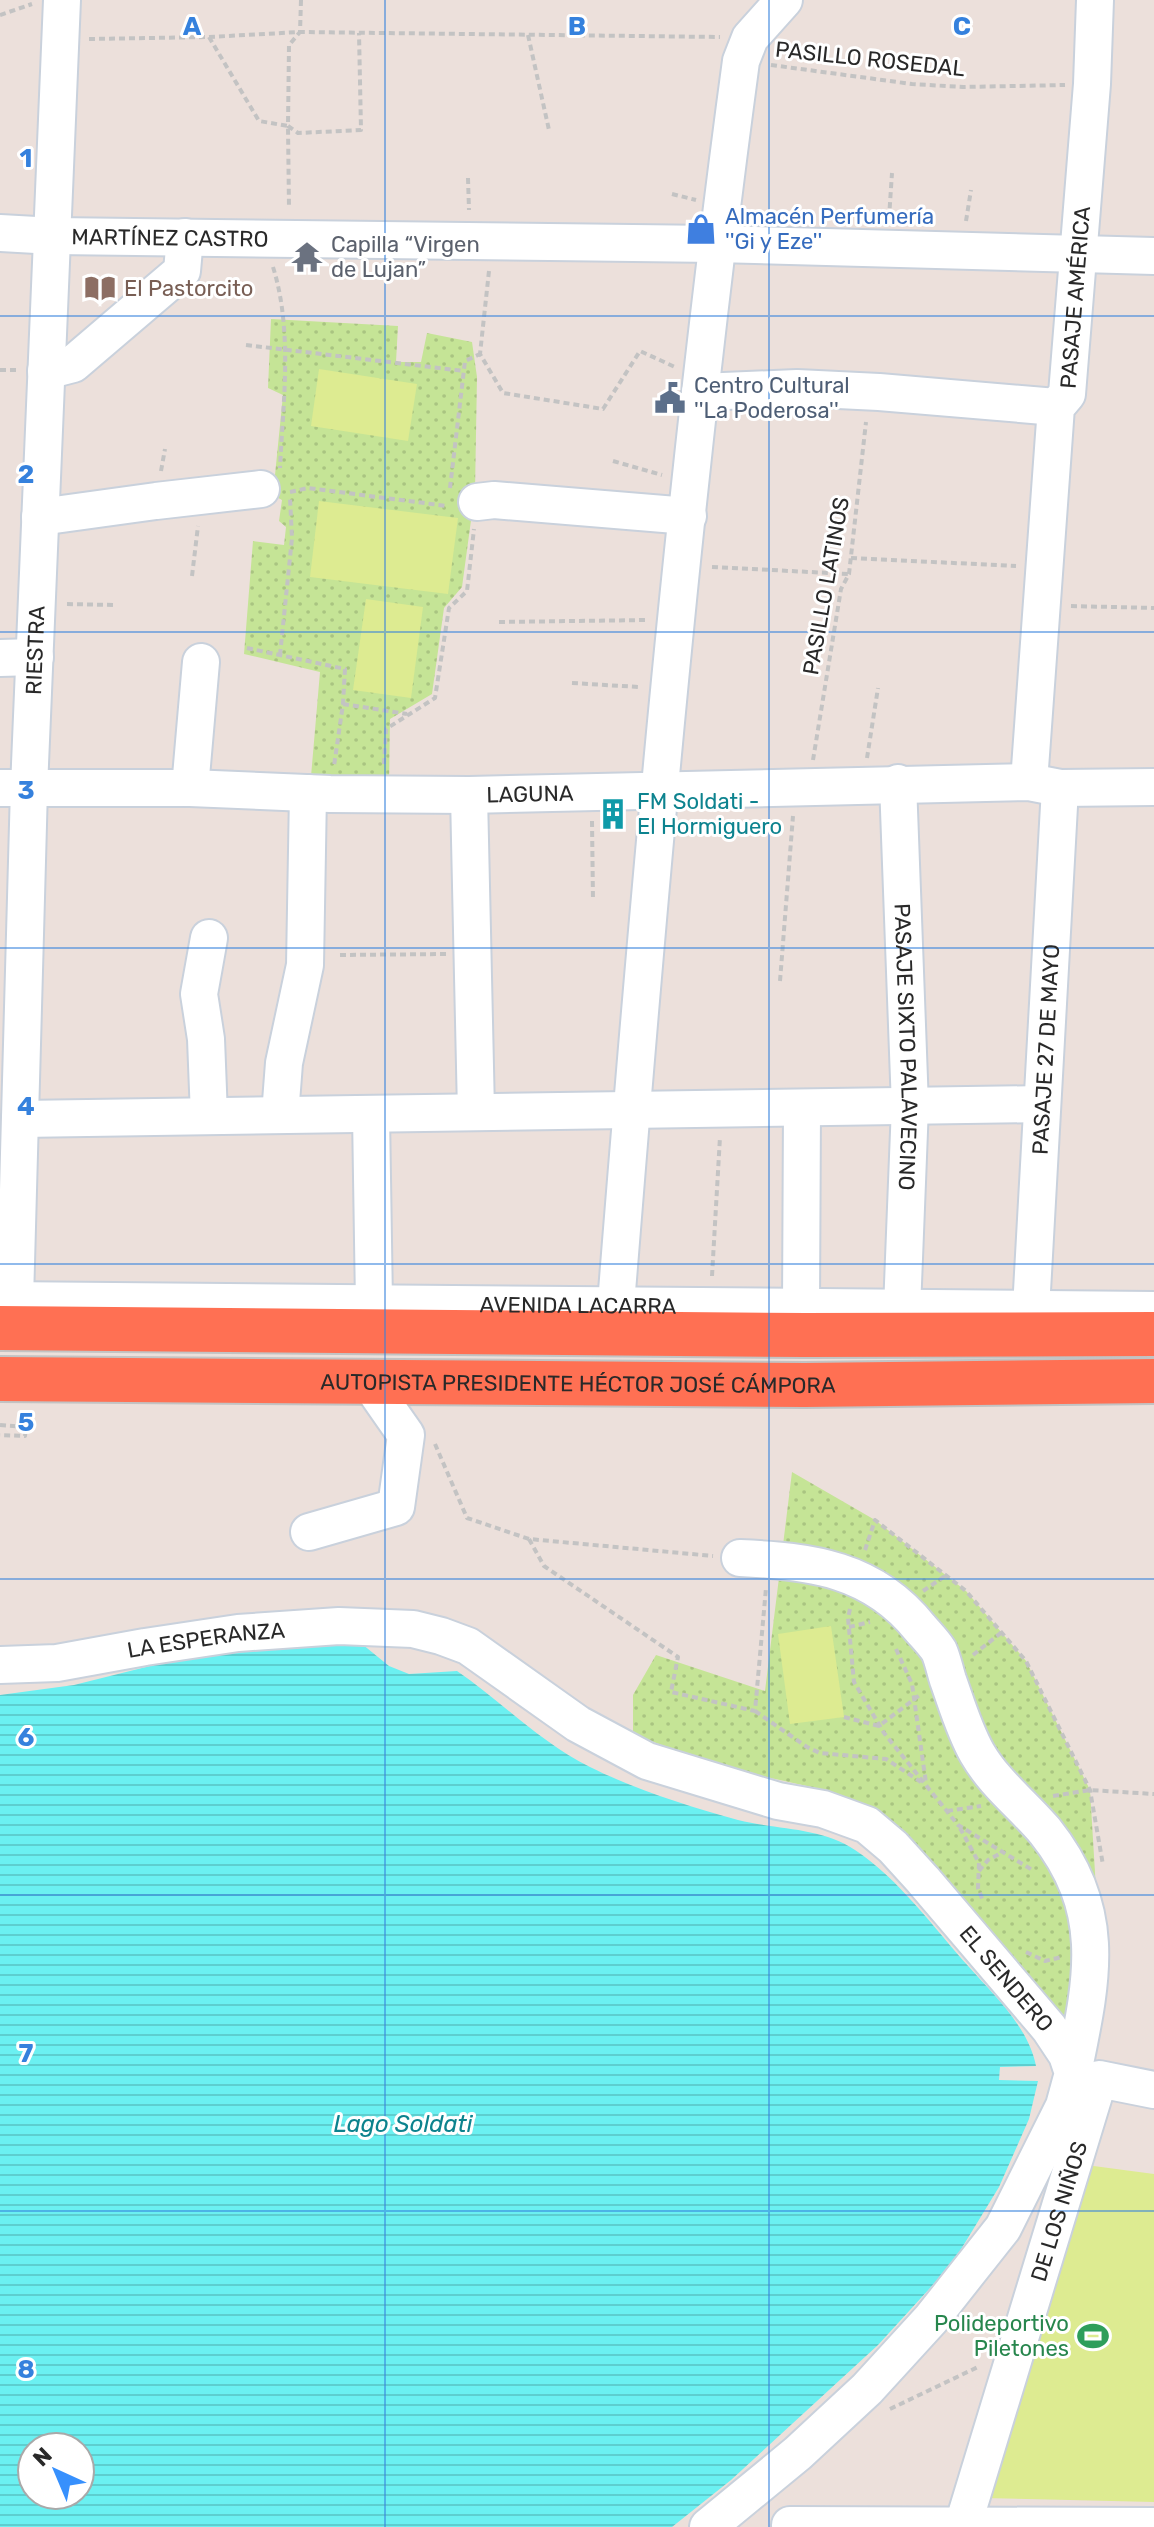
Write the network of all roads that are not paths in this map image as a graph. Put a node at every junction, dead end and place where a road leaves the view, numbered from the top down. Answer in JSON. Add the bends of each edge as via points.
{"nodes":[{"id":1,"x":784,"y":0,"type":"edge"},
{"id":2,"x":1095,"y":0,"type":"edge"},
{"id":3,"x":48,"y":2,"type":"edge"},
{"id":4,"x":0,"y":233,"type":"edge"},
{"id":5,"x":54,"y":236,"type":"junction"},
{"id":6,"x":185,"y":237,"type":"junction"},
{"id":7,"x":716,"y":244,"type":"junction"},
{"id":8,"x":1077,"y":254,"type":"junction"},
{"id":9,"x":1154,"y":256,"type":"edge"},
{"id":10,"x":46,"y":371,"type":"junction"},
{"id":11,"x":700,"y":392,"type":"junction"},
{"id":12,"x":1056,"y":407,"type":"junction"},
{"id":13,"x":277,"y":491,"type":"road end"},
{"id":14,"x":458,"y":500,"type":"road end"},
{"id":15,"x":689,"y":500,"type":"junction"},
{"id":16,"x":40,"y":517,"type":"junction"},
{"id":17,"x":17,"y":658,"type":"edge"},
{"id":18,"x":201,"y":662,"type":"dead end"},
{"id":19,"x":898,"y":783,"type":"junction"},
{"id":20,"x":1044,"y":785,"type":"junction"},
{"id":21,"x":1154,"y":787,"type":"edge"},
{"id":22,"x":15,"y":788,"type":"edge"},
{"id":23,"x":190,"y":788,"type":"junction"},
{"id":24,"x":659,"y":789,"type":"junction"},
{"id":25,"x":319,"y":794,"type":"junction"},
{"id":26,"x":469,"y":795,"type":"junction"},
{"id":27,"x":209,"y":938,"type":"dead end"},
{"id":28,"x":12,"y":989,"type":"edge"},
{"id":29,"x":1042,"y":1104,"type":"junction"},
{"id":30,"x":910,"y":1106,"type":"junction"},
{"id":31,"x":802,"y":1108,"type":"junction"},
{"id":32,"x":632,"y":1110,"type":"junction"},
{"id":33,"x":476,"y":1112,"type":"junction"},
{"id":34,"x":371,"y":1114,"type":"junction"},
{"id":35,"x":280,"y":1115,"type":"junction"},
{"id":36,"x":209,"y":1116,"type":"junction"},
{"id":37,"x":20,"y":1119,"type":"junction"},
{"id":38,"x":9,"y":1191,"type":"edge"},
{"id":39,"x":374,"y":1303,"type":"junction"},
{"id":40,"x":616,"y":1304,"type":"junction"},
{"id":41,"x":5,"y":1309,"type":"edge"},
{"id":42,"x":902,"y":1309,"type":"junction"},
{"id":43,"x":1031,"y":1309,"type":"junction"},
{"id":44,"x":1154,"y":1310,"type":"edge"},
{"id":45,"x":803,"y":1321,"type":"junction"},
{"id":46,"x":1154,"y":1334,"type":"edge"},
{"id":47,"x":0,"y":1379,"type":"edge"},
{"id":48,"x":1154,"y":1381,"type":"edge"},
{"id":49,"x":369,"y":1382,"type":"junction"},
{"id":50,"x":309,"y":1532,"type":"dead end"},
{"id":51,"x":754,"y":1559,"type":"road end"},
{"id":52,"x":413,"y":1629,"type":"joint"},
{"id":53,"x":0,"y":1665,"type":"edge"},
{"id":54,"x":1086,"y":2076,"type":"junction"},
{"id":55,"x":1154,"y":2090,"type":"edge"},
{"id":56,"x":790,"y":2525,"type":"dead end"},
{"id":57,"x":963,"y":2525,"type":"edge"},
{"id":58,"x":1154,"y":2526,"type":"edge"},
{"id":59,"x":708,"y":2527,"type":"edge"}],
"edges":[{"from":1,"to":7,"type":"street","via":[[746,49]]},
{"from":2,"to":8,"type":"street","name":"PASAJE AMÉRICA"},
{"from":3,"to":5,"type":"street","name":"RIESTRA","via":[[60,39]]},
{"from":4,"to":5,"type":"street","name":"MARTÍNEZ CASTRO"},
{"from":5,"to":6,"type":"street","name":"MARTÍNEZ CASTRO"},
{"from":5,"to":10,"type":"street","name":"RIESTRA"},
{"from":6,"to":7,"type":"street","name":"MARTÍNEZ CASTRO"},
{"from":6,"to":10,"type":"street","via":[[182,271],[73,364]]},
{"from":7,"to":8,"type":"street","name":"MARTÍNEZ CASTRO"},
{"from":7,"to":11,"type":"street"},
{"from":8,"to":9,"type":"street","name":"MARTÍNEZ CASTRO"},
{"from":8,"to":12,"type":"street","name":"PASAJE AMÉRICA","via":[[1067,394]]},
{"from":10,"to":16,"type":"street","name":"RIESTRA"},
{"from":11,"to":12,"type":"street","via":[[797,388]]},
{"from":11,"to":15,"type":"street"},
{"from":12,"to":20,"type":"street","name":"PASAJE AMÉRICA","via":[[1041,605]]},
{"from":13,"to":16,"type":"street"},
{"from":14,"to":15,"type":"street"},
{"from":15,"to":24,"type":"street"},
{"from":16,"to":17,"type":"street","name":"RIESTRA","via":[[37,603]]},
{"from":17,"to":22,"type":"street","name":"RIESTRA"},
{"from":18,"to":23,"type":"street"},
{"from":19,"to":20,"type":"street","name":"LAGUNA"},
{"from":19,"to":24,"type":"street","name":"LAGUNA"},
{"from":19,"to":30,"type":"street","name":"PASAJE SIXTO PALAVECINO"},
{"from":20,"to":21,"type":"street","name":"LAGUNA"},
{"from":20,"to":29,"type":"street","name":"PASAJE 27 DE MAYO"},
{"from":22,"to":23,"type":"street","name":"LAGUNA"},
{"from":22,"to":28,"type":"street","name":"RIESTRA"},
{"from":23,"to":25,"type":"street","name":"LAGUNA"},
{"from":24,"to":26,"type":"street","name":"LAGUNA"},
{"from":24,"to":32,"type":"street"},
{"from":25,"to":26,"type":"street","name":"LAGUNA"},
{"from":25,"to":35,"type":"street","via":[[305,965],[284,1063]]},
{"from":26,"to":33,"type":"street"},
{"from":27,"to":36,"type":"street","via":[[199,994]]},
{"from":28,"to":37,"type":"street","name":"RIESTRA"},
{"from":29,"to":30,"type":"street"},
{"from":29,"to":43,"type":"street","name":"PASAJE 27 DE MAYO"},
{"from":30,"to":31,"type":"street"},
{"from":30,"to":42,"type":"street","name":"PASAJE SIXTO PALAVECINO"},
{"from":31,"to":32,"type":"street"},
{"from":31,"to":45,"type":"street"},
{"from":32,"to":33,"type":"street"},
{"from":32,"to":40,"type":"street"},
{"from":33,"to":34,"type":"street"},
{"from":34,"to":35,"type":"street"},
{"from":34,"to":39,"type":"street"},
{"from":35,"to":36,"type":"street"},
{"from":36,"to":37,"type":"street"},
{"from":37,"to":38,"type":"street","name":"RIESTRA"},
{"from":38,"to":41,"type":"street","name":"RIESTRA"},
{"from":39,"to":40,"type":"street","name":"AVENIDA LACARRA"},
{"from":39,"to":41,"type":"street","name":"AVENIDA LACARRA"},
{"from":40,"to":45,"type":"street","name":"AVENIDA LACARRA","via":[[711,1307]]},
{"from":41,"to":45,"type":"highway"},
{"from":42,"to":43,"type":"street","name":"AVENIDA LACARRA"},
{"from":42,"to":45,"type":"street","name":"AVENIDA LACARRA"},
{"from":43,"to":44,"type":"street","name":"AVENIDA LACARRA"},
{"from":45,"to":46,"type":"highway"},
{"from":47,"to":49,"type":"highway","name":"AUTOPISTA PRESIDENTE HÉCTOR JOSÉ CÁMPORA"},
{"from":48,"to":49,"type":"highway","name":"AUTOPISTA PRESIDENTE HÉCTOR JOSÉ CÁMPORA"},
{"from":49,"to":50,"type":"street","via":[[406,1435],[396,1507]]},
{"from":51,"to":54,"type":"street","via":[[857,1577],[903,1607],[939,1652],[964,1726],[989,1774],[1047,1834],[1080,1888],[1092,1949]]},
{"from":52,"to":53,"type":"street","name":"LA ESPERANZA","via":[[339,1626],[238,1633],[57,1663]]},
{"from":52,"to":54,"type":"street","name":"EL SENDERO","via":[[468,1646],[578,1724],[647,1761],[867,1825],[923,1880]]},
{"from":54,"to":55,"type":"street"},
{"from":54,"to":57,"type":"street","name":"DE LOS NIÑOS"},
{"from":54,"to":59,"type":"street","via":[[1064,2106],[1003,2228],[931,2319],[867,2389]]},
{"from":56,"to":57,"type":"street"},
{"from":57,"to":58,"type":"street"}]}
